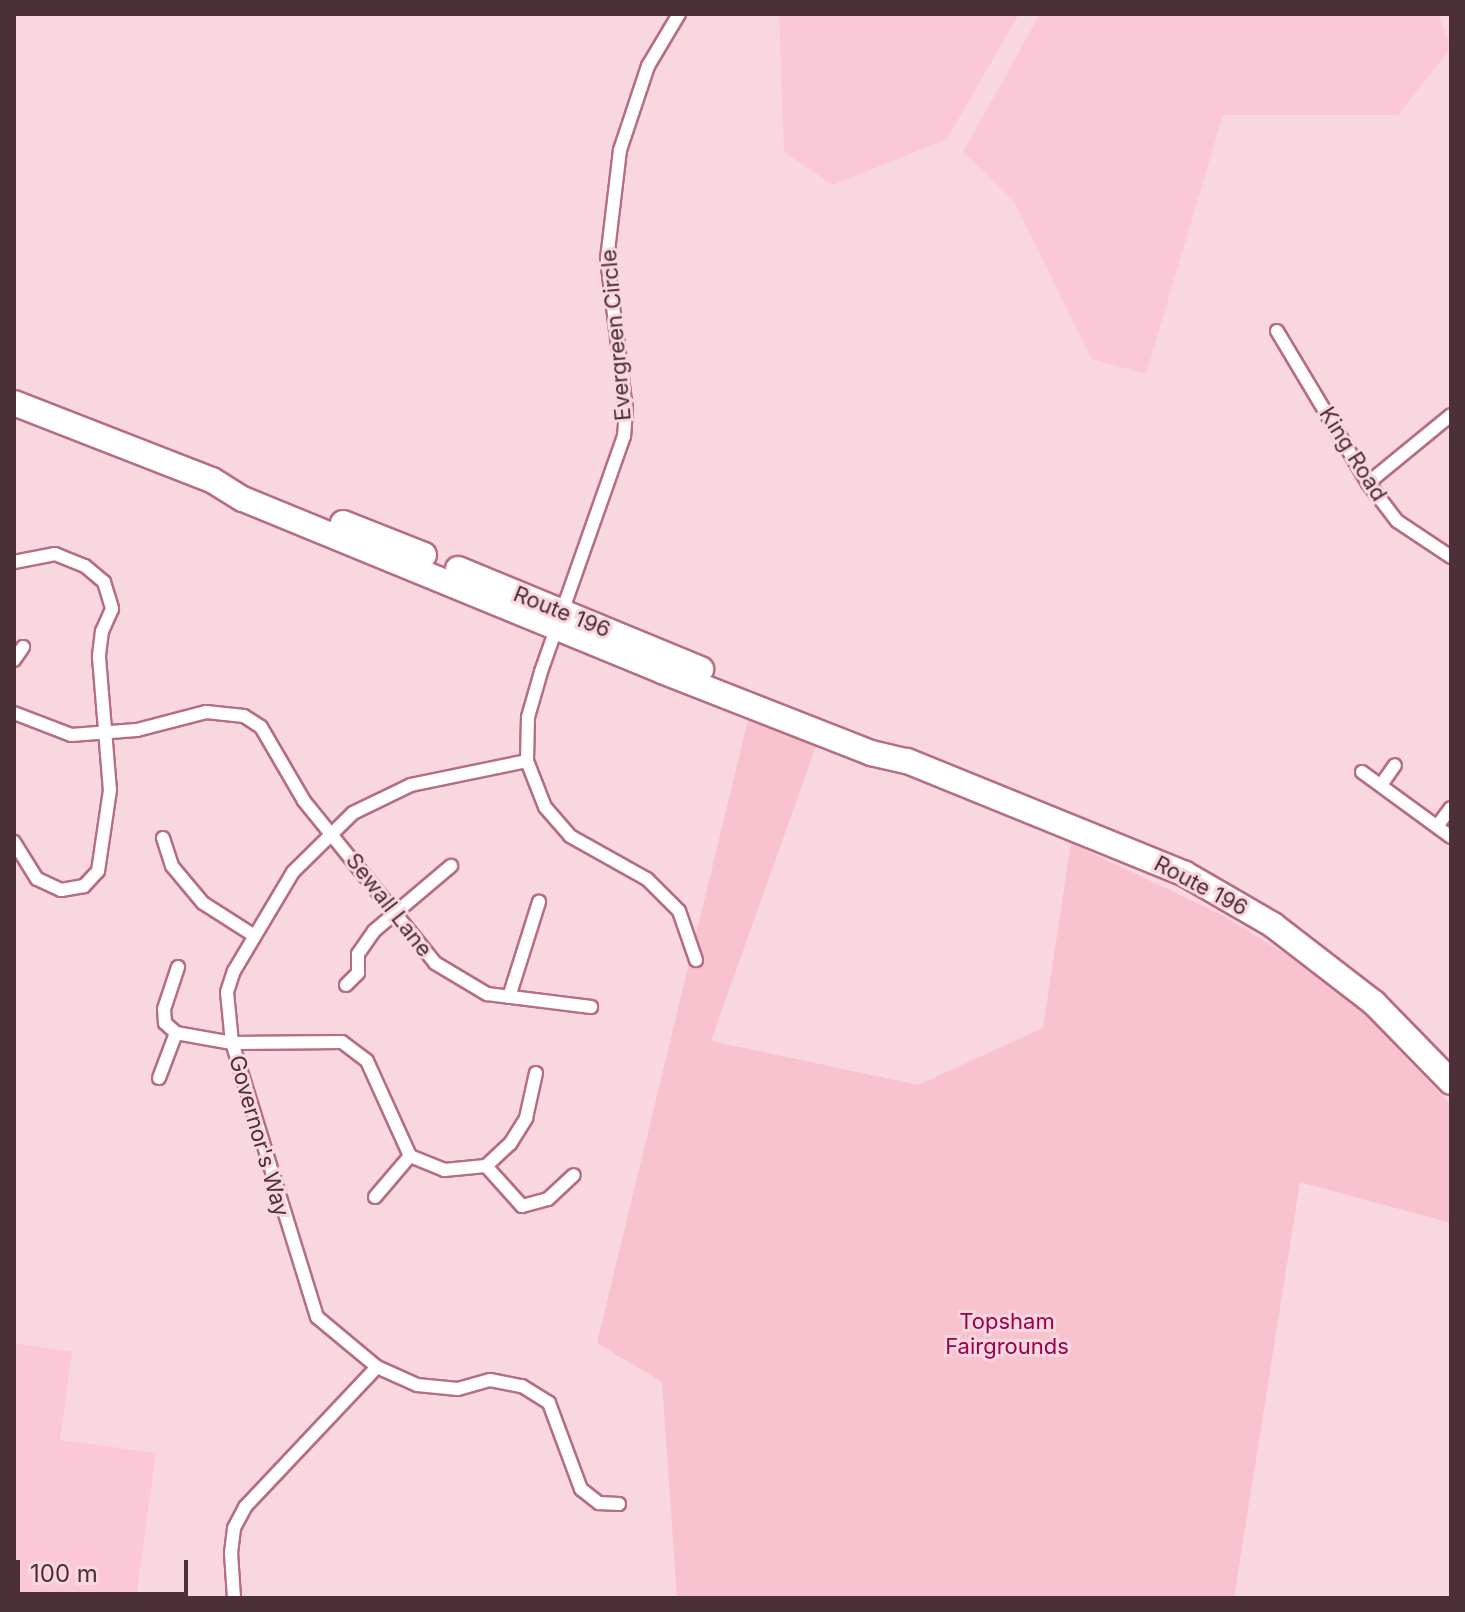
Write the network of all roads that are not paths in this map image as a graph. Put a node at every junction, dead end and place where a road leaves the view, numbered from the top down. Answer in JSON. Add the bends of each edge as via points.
{"nodes":[{"id":1,"x":679,"y":14,"type":"edge"},
{"id":2,"x":1277,"y":331,"type":"dead end"},
{"id":3,"x":14,"y":403,"type":"edge"},
{"id":4,"x":1451,"y":415,"type":"edge"},
{"id":5,"x":1368,"y":483,"type":"junction"},
{"id":6,"x":1451,"y":557,"type":"edge"},
{"id":7,"x":14,"y":562,"type":"edge"},
{"id":8,"x":558,"y":619,"type":"junction"},
{"id":9,"x":23,"y":647,"type":"dead end"},
{"id":10,"x":14,"y":660,"type":"edge"},
{"id":11,"x":16,"y":719,"type":"edge"},
{"id":12,"x":105,"y":735,"type":"junction"},
{"id":13,"x":527,"y":761,"type":"junction"},
{"id":14,"x":1395,"y":765,"type":"dead end"},
{"id":15,"x":1362,"y":772,"type":"dead end"},
{"id":16,"x":1381,"y":785,"type":"junction"},
{"id":17,"x":1451,"y":808,"type":"edge"},
{"id":18,"x":1438,"y":825,"type":"junction"},
{"id":19,"x":331,"y":830,"type":"junction"},
{"id":20,"x":1451,"y":837,"type":"edge"},
{"id":21,"x":163,"y":838,"type":"dead end"},
{"id":22,"x":14,"y":842,"type":"edge"},
{"id":23,"x":451,"y":866,"type":"dead end"},
{"id":24,"x":539,"y":902,"type":"dead end"},
{"id":25,"x":399,"y":914,"type":"junction"},
{"id":26,"x":253,"y":935,"type":"junction"},
{"id":27,"x":696,"y":960,"type":"dead end"},
{"id":28,"x":178,"y":967,"type":"dead end"},
{"id":29,"x":346,"y":985,"type":"dead end"},
{"id":30,"x":509,"y":997,"type":"junction"},
{"id":31,"x":591,"y":1007,"type":"dead end"},
{"id":32,"x":176,"y":1033,"type":"junction"},
{"id":33,"x":232,"y":1043,"type":"junction"},
{"id":34,"x":536,"y":1073,"type":"dead end"},
{"id":35,"x":159,"y":1078,"type":"dead end"},
{"id":36,"x":1451,"y":1082,"type":"edge"},
{"id":37,"x":410,"y":1156,"type":"junction"},
{"id":38,"x":486,"y":1166,"type":"junction"},
{"id":39,"x":574,"y":1175,"type":"dead end"},
{"id":40,"x":375,"y":1197,"type":"dead end"},
{"id":41,"x":377,"y":1367,"type":"junction"},
{"id":42,"x":619,"y":1504,"type":"dead end"},
{"id":43,"x":234,"y":1598,"type":"edge"}],
"edges":[{"from":1,"to":8,"type":"street","name":"Evergreen Circle","via":[[648,66],[620,150],[607,259],[626,409],[624,436]]},
{"from":2,"to":5,"type":"street","name":"King Road"},
{"from":3,"to":8,"type":"highway","name":"Route 196","via":[[212,480],[247,486]]},
{"from":4,"to":5,"type":"street"},
{"from":5,"to":6,"type":"street","name":"King Road","via":[[1397,521]]},
{"from":7,"to":12,"type":"street","via":[[55,554],[85,566],[104,582],[112,609],[99,657]]},
{"from":8,"to":13,"type":"street","name":"Evergreen Circle","via":[[528,717]]},
{"from":8,"to":36,"type":"highway","name":"Route 196","via":[[874,741],[907,761],[1132,850],[1273,925],[1374,1003]]},
{"from":9,"to":10,"type":"street"},
{"from":11,"to":12,"type":"street","name":"Sewall Lane","via":[[71,735]]},
{"from":12,"to":19,"type":"street","name":"Sewall Lane","via":[[206,712],[244,716],[261,727],[286,775]]},
{"from":12,"to":22,"type":"street","via":[[110,790],[98,871],[84,886],[61,890],[37,879]]},
{"from":13,"to":19,"type":"street","name":"Governor's Way","via":[[411,785],[377,797]]},
{"from":13,"to":27,"type":"street","via":[[545,807],[570,836],[647,879],[679,911]]},
{"from":14,"to":16,"type":"street"},
{"from":15,"to":16,"type":"street"},
{"from":16,"to":18,"type":"street"},
{"from":17,"to":18,"type":"street"},
{"from":18,"to":20,"type":"street"},
{"from":19,"to":25,"type":"street","name":"Sewall Lane"},
{"from":19,"to":26,"type":"street","name":"Governor's Way","via":[[293,872]]},
{"from":21,"to":26,"type":"street","via":[[172,866],[203,903]]},
{"from":23,"to":25,"type":"street"},
{"from":24,"to":30,"type":"street"},
{"from":25,"to":29,"type":"street","via":[[388,916],[374,931],[358,954],[358,973]]},
{"from":25,"to":30,"type":"street","name":"Sewall Lane","via":[[435,963],[487,994]]},
{"from":26,"to":33,"type":"street","name":"Governor's Way","via":[[227,992]]},
{"from":28,"to":32,"type":"street","via":[[164,1009],[165,1023]]},
{"from":30,"to":31,"type":"street","name":"Sewall Lane"},
{"from":32,"to":33,"type":"street"},
{"from":32,"to":35,"type":"street"},
{"from":33,"to":37,"type":"street","via":[[321,1039],[356,1049],[367,1061]]},
{"from":33,"to":41,"type":"street","name":"Governor's Way","via":[[317,1317]]},
{"from":34,"to":38,"type":"street","via":[[526,1118]]},
{"from":37,"to":38,"type":"street","via":[[444,1170]]},
{"from":37,"to":40,"type":"street"},
{"from":38,"to":39,"type":"street","via":[[522,1206],[548,1199]]},
{"from":41,"to":42,"type":"street","name":"Governor's Way","via":[[417,1385],[458,1389],[490,1380],[522,1386],[549,1403],[581,1489],[599,1503]]},
{"from":41,"to":43,"type":"street","via":[[245,1507],[234,1528]]}]}
